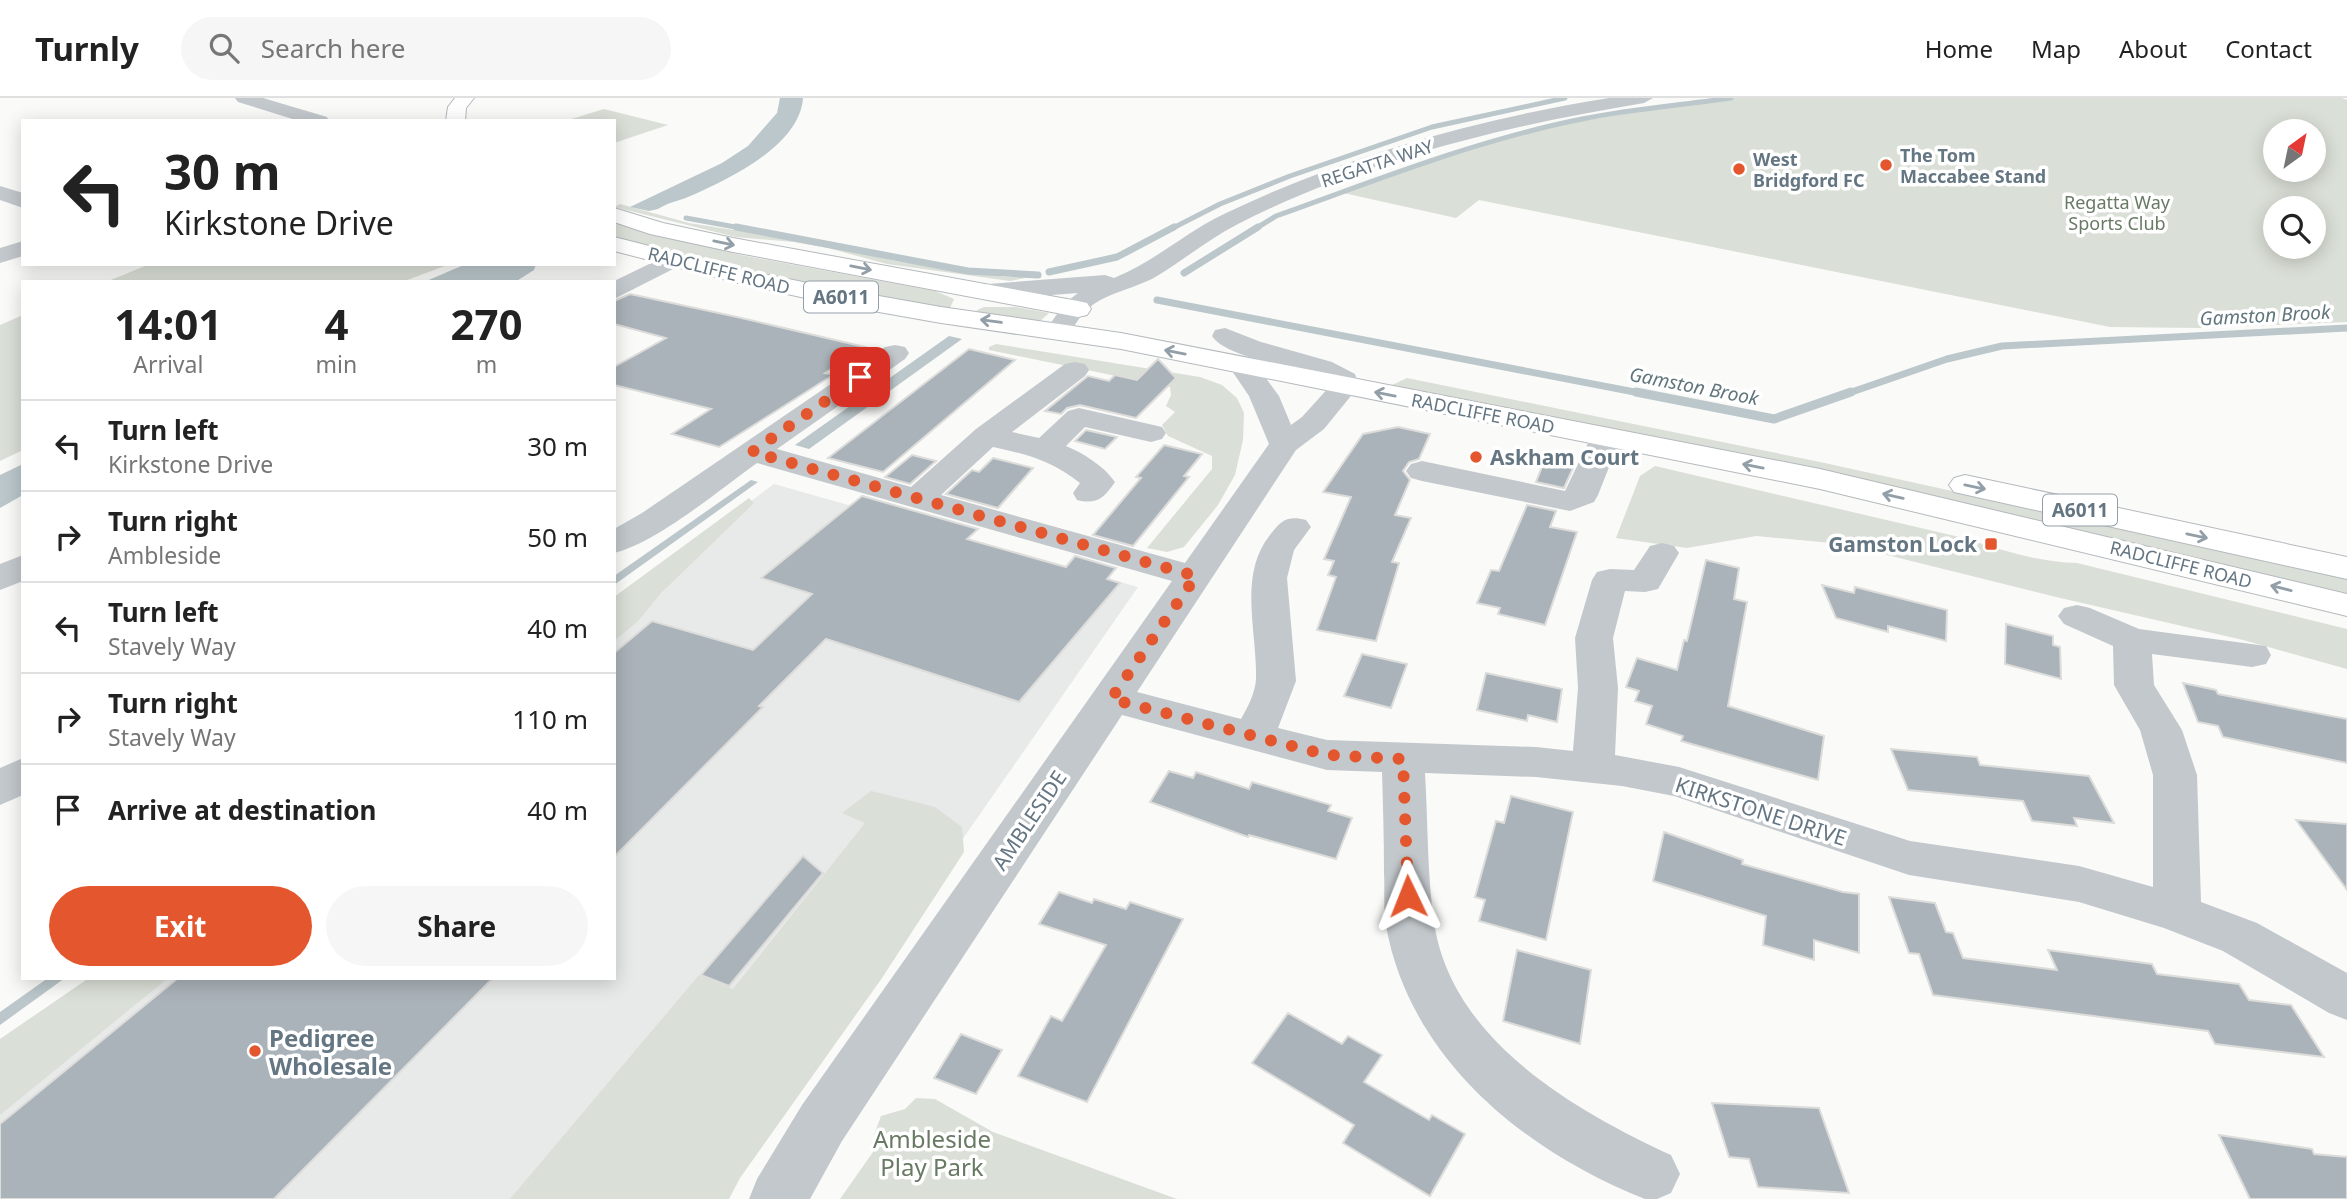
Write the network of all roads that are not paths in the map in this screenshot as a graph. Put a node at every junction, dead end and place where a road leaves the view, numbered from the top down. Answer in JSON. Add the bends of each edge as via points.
{"nodes":[{"id":1,"x":244,"y":98,"type":"edge"},
{"id":2,"x":465,"y":98,"type":"edge"},
{"id":3,"x":480,"y":98,"type":"edge"},
{"id":4,"x":1644,"y":98,"type":"edge"},
{"id":5,"x":313,"y":119,"type":"edge"},
{"id":6,"x":454,"y":119,"type":"edge"},
{"id":7,"x":473,"y":119,"type":"edge"},
{"id":8,"x":0,"y":191,"type":"edge"},
{"id":9,"x":21,"y":200,"type":"edge"},
{"id":10,"x":616,"y":216,"type":"edge"},
{"id":11,"x":620,"y":245,"type":"edge"},
{"id":12,"x":21,"y":249,"type":"edge"},
{"id":13,"x":0,"y":256,"type":"edge"},
{"id":14,"x":672,"y":260,"type":"junction"},
{"id":15,"x":1129,"y":281,"type":"junction"},
{"id":16,"x":616,"y":290,"type":"edge"},
{"id":17,"x":988,"y":292,"type":"junction"},
{"id":18,"x":1104,"y":313,"type":"junction"},
{"id":19,"x":1065,"y":319,"type":"junction"},
{"id":20,"x":1225,"y":336,"type":"junction"},
{"id":21,"x":895,"y":353,"type":"dead end"},
{"id":22,"x":1366,"y":363,"type":"junction"},
{"id":23,"x":1241,"y":365,"type":"junction"},
{"id":24,"x":1075,"y":370,"type":"dead end"},
{"id":25,"x":1336,"y":381,"type":"junction"},
{"id":26,"x":1151,"y":433,"type":"dead end"},
{"id":27,"x":987,"y":436,"type":"junction"},
{"id":28,"x":1606,"y":437,"type":"junction"},
{"id":29,"x":1285,"y":444,"type":"junction"},
{"id":30,"x":1045,"y":449,"type":"junction"},
{"id":31,"x":752,"y":452,"type":"junction"},
{"id":32,"x":1422,"y":471,"type":"dead end"},
{"id":33,"x":1089,"y":493,"type":"dead end"},
{"id":34,"x":918,"y":499,"type":"junction"},
{"id":35,"x":1294,"y":527,"type":"dead end"},
{"id":36,"x":616,"y":541,"type":"edge"},
{"id":37,"x":1662,"y":553,"type":"dead end"},
{"id":38,"x":21,"y":567,"type":"edge"},
{"id":39,"x":2347,"y":568,"type":"edge"},
{"id":40,"x":1196,"y":576,"type":"junction"},
{"id":41,"x":0,"y":579,"type":"edge"},
{"id":42,"x":2347,"y":605,"type":"edge"},
{"id":43,"x":2077,"y":616,"type":"dead end"},
{"id":44,"x":2132,"y":640,"type":"junction"},
{"id":45,"x":2252,"y":655,"type":"dead end"},
{"id":46,"x":1111,"y":699,"type":"junction"},
{"id":47,"x":1253,"y":736,"type":"junction"},
{"id":48,"x":1403,"y":759,"type":"junction"},
{"id":49,"x":1593,"y":766,"type":"junction"},
{"id":50,"x":21,"y":774,"type":"edge"},
{"id":51,"x":0,"y":789,"type":"edge"},
{"id":52,"x":2177,"y":913,"type":"junction"},
{"id":53,"x":2347,"y":998,"type":"edge"},
{"id":54,"x":1651,"y":1174,"type":"dead end"},
{"id":55,"x":778,"y":1199,"type":"edge"}],
"edges":[{"from":1,"to":5,"type":"street"},
{"from":2,"to":6,"type":"highway"},
{"from":3,"to":7,"type":"highway"},
{"from":4,"to":15,"type":"street","name":"REGATTA WAY","via":[[1521,121],[1317,181],[1222,223]]},
{"from":8,"to":9,"type":"street"},
{"from":10,"to":17,"type":"highway","name":"RADCLIFFE ROAD","number":"A6011","one_way":true,"via":[[733,245]]},
{"from":11,"to":14,"type":"highway","name":"RADCLIFFE ROAD","number":"A6011"},
{"from":12,"to":13,"type":"street"},
{"from":14,"to":16,"type":"street"},
{"from":19,"to":14,"type":"highway","name":"RADCLIFFE ROAD","number":"A6011","one_way":true,"via":[[928,313]]},
{"from":15,"to":17,"type":"street","name":"RADCLIFFE ROAD","number":"A6011"},
{"from":15,"to":18,"type":"street","name":"REGATTA WAY","via":[[1123,298]]},
{"from":15,"to":19,"type":"street","name":"REGATTA WAY","via":[[1097,292]]},
{"from":17,"to":19,"type":"highway","name":"RADCLIFFE ROAD","number":"A6011"},
{"from":18,"to":19,"type":"street","name":"REGATTA WAY"},
{"from":18,"to":20,"type":"highway","name":"RADCLIFFE ROAD","number":"A6011"},
{"from":23,"to":19,"type":"highway","name":"RADCLIFFE ROAD","number":"A6011","one_way":true},
{"from":20,"to":22,"type":"highway","name":"RADCLIFFE ROAD","number":"A6011"},
{"from":20,"to":25,"type":"street"},
{"from":21,"to":31,"type":"street"},
{"from":22,"to":25,"type":"street","name":"AMBLESIDE"},
{"from":22,"to":39,"type":"highway","name":"RADCLIFFE ROAD","number":"A6011","one_way":true,"via":[[1812,452]]},
{"from":23,"to":25,"type":"highway","name":"RADCLIFFE ROAD","number":"A6011"},
{"from":23,"to":29,"type":"street","via":[[1263,396],[1271,422]]},
{"from":24,"to":27,"type":"street"},
{"from":28,"to":25,"type":"highway","name":"RADCLIFFE ROAD","number":"A6011","one_way":true},
{"from":25,"to":29,"type":"street","name":"AMBLESIDE","via":[[1313,423]]},
{"from":26,"to":30,"type":"street","via":[[1079,417]]},
{"from":27,"to":30,"type":"street"},
{"from":27,"to":34,"type":"street"},
{"from":28,"to":32,"type":"street","via":[[1582,495],[1570,501]]},
{"from":42,"to":28,"type":"highway","name":"RADCLIFFE ROAD","number":"A6011","one_way":true,"via":[[1833,482]]},
{"from":29,"to":40,"type":"street","name":"AMBLESIDE"},
{"from":30,"to":33,"type":"street","via":[[1099,481]]},
{"from":31,"to":34,"type":"street"},
{"from":31,"to":36,"type":"street"},
{"from":34,"to":40,"type":"street"},
{"from":35,"to":47,"type":"street","via":[[1277,549],[1269,578],[1276,681]]},
{"from":37,"to":49,"type":"street","via":[[1645,580],[1610,580],[1594,638],[1598,688]]},
{"from":38,"to":41,"type":"street"},
{"from":40,"to":46,"type":"street","name":"AMBLESIDE"},
{"from":43,"to":44,"type":"street"},
{"from":44,"to":45,"type":"street"},
{"from":44,"to":52,"type":"street","via":[[2134,685],[2161,730],[2175,775]]},
{"from":46,"to":47,"type":"street","name":"KIRKSTONE DRIVE"},
{"from":46,"to":55,"type":"street","name":"AMBLESIDE","via":[[822,1123]]},
{"from":47,"to":48,"type":"street","name":"KIRKSTONE DRIVE","via":[[1327,755]]},
{"from":48,"to":49,"type":"street","name":"KIRKSTONE DRIVE"},
{"from":48,"to":54,"type":"street","via":[[1412,936],[1426,978],[1444,1011],[1497,1077],[1534,1109],[1574,1136]]},
{"from":49,"to":52,"type":"street","name":"KIRKSTONE DRIVE","via":[[1723,794],[1909,858],[2079,884]]},
{"from":50,"to":51,"type":"street"},
{"from":52,"to":53,"type":"street","name":"KIRKSTONE DRIVE","via":[[2240,937]]}]}
